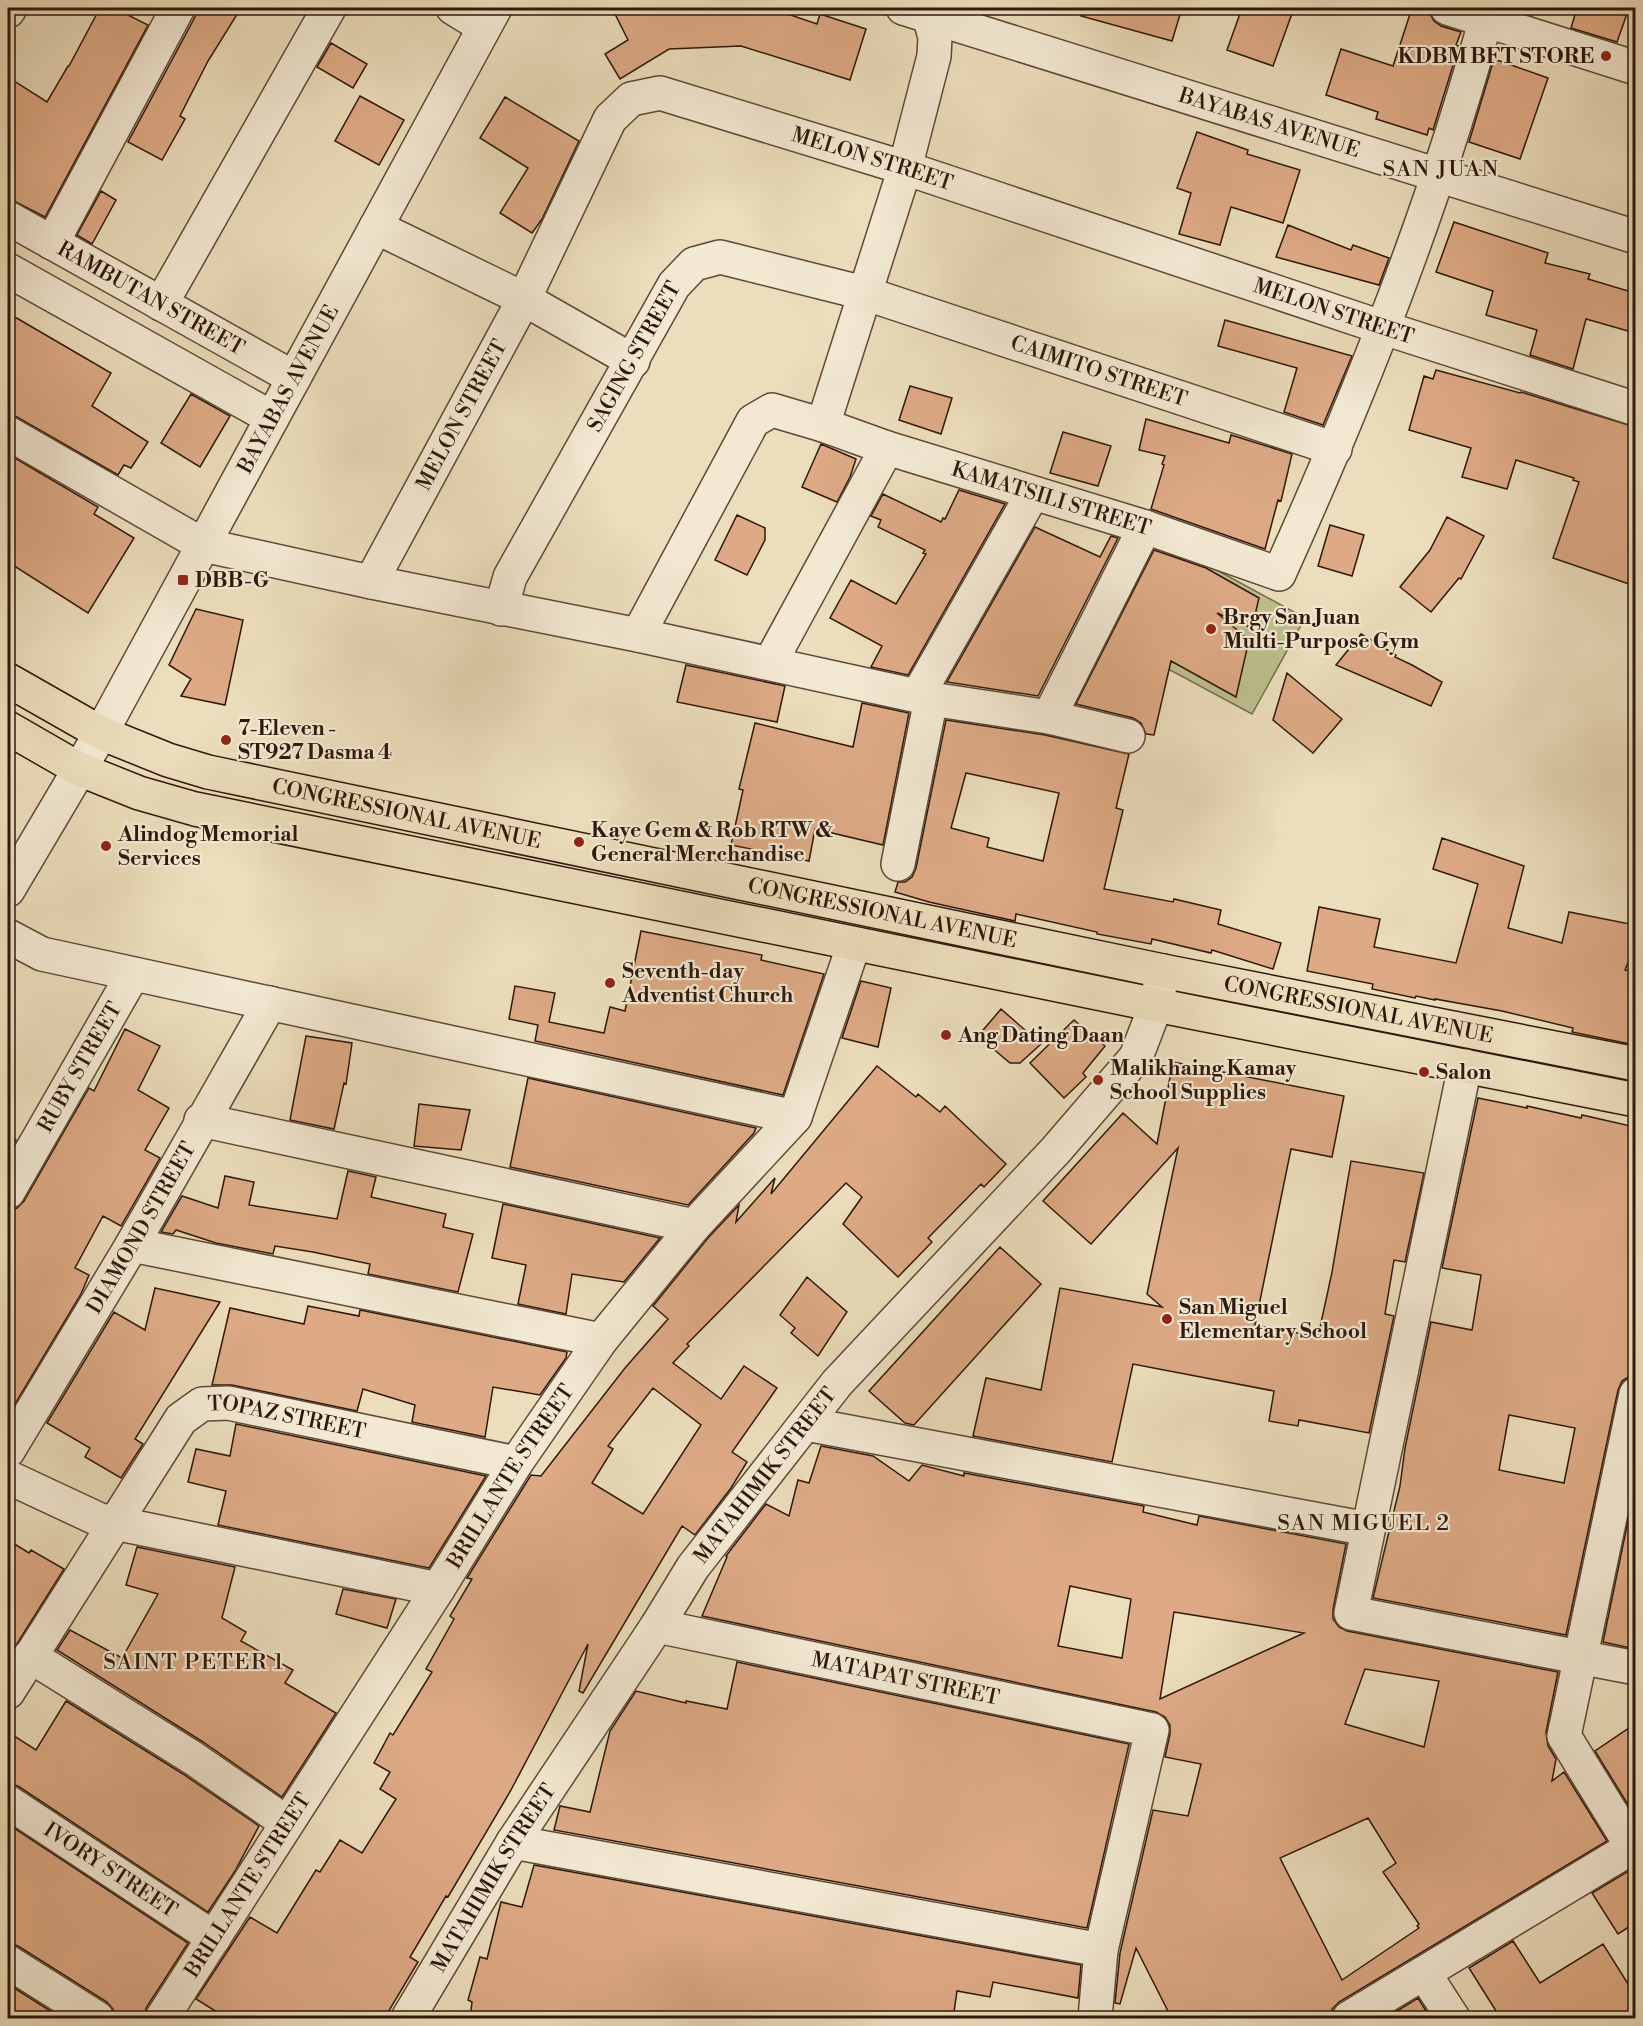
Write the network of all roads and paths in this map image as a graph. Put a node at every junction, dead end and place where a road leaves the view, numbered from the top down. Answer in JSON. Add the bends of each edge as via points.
{"nodes":[{"id":1,"x":178,"y":8,"type":"edge"},
{"id":2,"x":329,"y":8,"type":"edge"},
{"id":3,"x":453,"y":8,"type":"edge"},
{"id":4,"x":1447,"y":8,"type":"edge"},
{"id":5,"x":921,"y":10,"type":"edge"},
{"id":6,"x":1488,"y":14,"type":"edge"},
{"id":7,"x":489,"y":17,"type":"edge"},
{"id":8,"x":1635,"y":68,"type":"edge"},
{"id":9,"x":905,"y":168,"type":"junction"},
{"id":10,"x":1438,"y":176,"type":"junction"},
{"id":11,"x":8,"y":218,"type":"edge"},
{"id":12,"x":376,"y":226,"type":"junction"},
{"id":13,"x":1635,"y":237,"type":"edge"},
{"id":14,"x":52,"y":243,"type":"junction"},
{"id":15,"x":8,"y":270,"type":"edge"},
{"id":16,"x":864,"y":293,"type":"junction"},
{"id":17,"x":524,"y":299,"type":"junction"},
{"id":18,"x":161,"y":304,"type":"junction"},
{"id":19,"x":1384,"y":328,"type":"junction"},
{"id":20,"x":633,"y":361,"type":"junction"},
{"id":21,"x":294,"y":378,"type":"junction"},
{"id":22,"x":1635,"y":408,"type":"edge"},
{"id":23,"x":272,"y":418,"type":"junction"},
{"id":24,"x":823,"y":425,"type":"junction"},
{"id":25,"x":8,"y":434,"type":"edge"},
{"id":26,"x":887,"y":448,"type":"junction"},
{"id":27,"x":1335,"y":449,"type":"junction"},
{"id":28,"x":1033,"y":493,"type":"junction"},
{"id":29,"x":1145,"y":527,"type":"junction"},
{"id":30,"x":203,"y":545,"type":"junction"},
{"id":31,"x":371,"y":582,"type":"junction"},
{"id":32,"x":501,"y":609,"type":"junction"},
{"id":33,"x":639,"y":635,"type":"junction"},
{"id":34,"x":770,"y":663,"type":"junction"},
{"id":35,"x":8,"y":680,"type":"edge"},
{"id":36,"x":925,"y":697,"type":"junction"},
{"id":37,"x":1049,"y":717,"type":"junction"},
{"id":38,"x":8,"y":728,"type":"edge"},
{"id":39,"x":100,"y":733,"type":"junction"},
{"id":40,"x":1128,"y":736,"type":"dead end"},
{"id":41,"x":79,"y":769,"type":"junction"},
{"id":42,"x":898,"y":864,"type":"dead end"},
{"id":43,"x":8,"y":890,"type":"edge"},
{"id":44,"x":8,"y":936,"type":"edge"},
{"id":45,"x":854,"y":944,"type":"junction"},
{"id":46,"x":1164,"y":971,"type":"junction"},
{"id":47,"x":133,"y":974,"type":"junction"},
{"id":48,"x":270,"y":1003,"type":"junction"},
{"id":49,"x":1156,"y":1005,"type":"junction"},
{"id":50,"x":1635,"y":1064,"type":"edge"},
{"id":51,"x":1466,"y":1066,"type":"junction"},
{"id":52,"x":1635,"y":1100,"type":"edge"},
{"id":53,"x":795,"y":1117,"type":"junction"},
{"id":54,"x":201,"y":1120,"type":"junction"},
{"id":55,"x":8,"y":1192,"type":"edge"},
{"id":56,"x":694,"y":1226,"type":"junction"},
{"id":57,"x":132,"y":1245,"type":"junction"},
{"id":58,"x":601,"y":1340,"type":"junction"},
{"id":59,"x":1635,"y":1394,"type":"edge"},
{"id":60,"x":806,"y":1424,"type":"junction"},
{"id":61,"x":8,"y":1451,"type":"edge"},
{"id":62,"x":516,"y":1463,"type":"junction"},
{"id":63,"x":8,"y":1477,"type":"edge"},
{"id":64,"x":115,"y":1523,"type":"junction"},
{"id":65,"x":1368,"y":1529,"type":"junction"},
{"id":66,"x":438,"y":1589,"type":"junction"},
{"id":67,"x":657,"y":1626,"type":"junction"},
{"id":68,"x":30,"y":1656,"type":"junction"},
{"id":69,"x":1581,"y":1657,"type":"junction"},
{"id":70,"x":1635,"y":1668,"type":"edge"},
{"id":71,"x":8,"y":1692,"type":"edge"},
{"id":72,"x":8,"y":1802,"type":"edge"},
{"id":73,"x":287,"y":1823,"type":"junction"},
{"id":74,"x":513,"y":1842,"type":"junction"},
{"id":75,"x":1634,"y":1848,"type":"edge"},
{"id":76,"x":214,"y":1938,"type":"junction"},
{"id":77,"x":1101,"y":1950,"type":"junction"},
{"id":78,"x":8,"y":1962,"type":"edge"},
{"id":79,"x":1424,"y":1973,"type":"junction"},
{"id":80,"x":97,"y":2019,"type":"edge"},
{"id":81,"x":162,"y":2019,"type":"edge"},
{"id":82,"x":408,"y":2019,"type":"edge"},
{"id":83,"x":1095,"y":2019,"type":"edge"},
{"id":84,"x":1349,"y":2019,"type":"edge"},
{"id":85,"x":1453,"y":2019,"type":"edge"}],
"edges":[{"from":1,"to":14,"type":"street"},
{"from":2,"to":18,"type":"street"},
{"from":3,"to":7,"type":"street"},
{"from":4,"to":6,"type":"street"},
{"from":5,"to":9,"type":"street","via":[[935,37],[934,56]]},
{"from":5,"to":10,"type":"street","name":"BAYABAS AVENUE"},
{"from":6,"to":8,"type":"street"},
{"from":6,"to":10,"type":"street"},
{"from":7,"to":12,"type":"street","name":"BAYABAS AVENUE"},
{"from":9,"to":16,"type":"street"},
{"from":9,"to":17,"type":"street","name":"MELON STREET","via":[[660,93],[631,99],[610,119]]},
{"from":9,"to":19,"type":"street","name":"MELON STREET"},
{"from":10,"to":13,"type":"street","name":"BAYABAS AVENUE"},
{"from":10,"to":19,"type":"street"},
{"from":11,"to":14,"type":"street","name":"RAMBUTAN STREET"},
{"from":12,"to":17,"type":"street"},
{"from":12,"to":21,"type":"street","name":"BAYABAS AVENUE"},
{"from":14,"to":18,"type":"street","name":"RAMBUTAN STREET"},
{"from":15,"to":23,"type":"street"},
{"from":16,"to":20,"type":"street","name":"SAGING STREET","via":[[720,257],[694,264],[674,285]]},
{"from":16,"to":24,"type":"street"},
{"from":16,"to":27,"type":"street","name":"CAIMITO STREET"},
{"from":17,"to":20,"type":"street"},
{"from":17,"to":31,"type":"street","name":"MELON STREET"},
{"from":18,"to":21,"type":"street","name":"RAMBUTAN STREET"},
{"from":19,"to":22,"type":"street","name":"MELON STREET"},
{"from":19,"to":27,"type":"street"},
{"from":20,"to":32,"type":"street","name":"SAGING STREET","via":[[510,577]]},
{"from":21,"to":23,"type":"street","name":"BAYABAS AVENUE"},
{"from":23,"to":30,"type":"street","name":"BAYABAS AVENUE"},
{"from":24,"to":26,"type":"street","name":"KAMATSILI STREET"},
{"from":24,"to":33,"type":"street","name":"KAMATSILI STREET","via":[[772,410],[753,421]]},
{"from":25,"to":30,"type":"street"},
{"from":26,"to":28,"type":"street","name":"KAMATSILI STREET"},
{"from":26,"to":34,"type":"street"},
{"from":27,"to":29,"type":"street","name":"KAMATSILI STREET","via":[[1279,574]]},
{"from":28,"to":29,"type":"street","name":"KAMATSILI STREET"},
{"from":28,"to":36,"type":"street"},
{"from":29,"to":37,"type":"street"},
{"from":30,"to":31,"type":"street"},
{"from":30,"to":39,"type":"street","name":"BAYABAS AVENUE"},
{"from":31,"to":32,"type":"street"},
{"from":32,"to":33,"type":"street"},
{"from":33,"to":34,"type":"street"},
{"from":34,"to":36,"type":"street"},
{"from":35,"to":39,"type":"main road","name":"CONGRESSIONAL AVENUE"},
{"from":36,"to":37,"type":"street"},
{"from":36,"to":42,"type":"street"},
{"from":37,"to":40,"type":"street"},
{"from":38,"to":41,"type":"main road","name":"CONGRESSIONAL AVENUE"},
{"from":39,"to":41,"type":"street","name":"BAYABAS AVENUE"},
{"from":39,"to":46,"type":"main road","name":"CONGRESSIONAL AVENUE","via":[[208,772]]},
{"from":41,"to":43,"type":"street","name":"BAYABAS AVENUE"},
{"from":41,"to":45,"type":"main road","name":"CONGRESSIONAL AVENUE","via":[[139,794],[195,809]]},
{"from":44,"to":47,"type":"street","via":[[42,954]]},
{"from":45,"to":49,"type":"main road","name":"CONGRESSIONAL AVENUE"},
{"from":45,"to":53,"type":"street","name":"BRILLANTE STREET"},
{"from":46,"to":49,"type":"street","name":"MATAHIMIK STREET"},
{"from":46,"to":50,"type":"main road","name":"CONGRESSIONAL AVENUE"},
{"from":47,"to":48,"type":"street"},
{"from":47,"to":55,"type":"street","name":"RUBY STREET"},
{"from":48,"to":53,"type":"street"},
{"from":48,"to":54,"type":"street","name":"DIAMOND STREET"},
{"from":49,"to":51,"type":"main road","name":"CONGRESSIONAL AVENUE"},
{"from":49,"to":60,"type":"street","name":"MATAHIMIK STREET","via":[[1136,1057],[1056,1150],[837,1383]]},
{"from":51,"to":52,"type":"main road","name":"CONGRESSIONAL AVENUE"},
{"from":51,"to":65,"type":"street"},
{"from":53,"to":56,"type":"street","name":"BRILLANTE STREET"},
{"from":54,"to":56,"type":"street"},
{"from":54,"to":57,"type":"street","name":"DIAMOND STREET"},
{"from":56,"to":58,"type":"street","name":"BRILLANTE STREET"},
{"from":57,"to":58,"type":"street"},
{"from":57,"to":61,"type":"street","name":"DIAMOND STREET"},
{"from":58,"to":62,"type":"street","name":"BRILLANTE STREET"},
{"from":59,"to":69,"type":"street"},
{"from":60,"to":65,"type":"street"},
{"from":60,"to":67,"type":"street","name":"MATAHIMIK STREET","via":[[693,1567]]},
{"from":62,"to":64,"type":"street","name":"TOPAZ STREET","via":[[228,1403],[202,1404],[181,1419]]},
{"from":62,"to":66,"type":"street","name":"BRILLANTE STREET"},
{"from":63,"to":64,"type":"street","via":[[100,1520]]},
{"from":64,"to":66,"type":"street"},
{"from":64,"to":68,"type":"street"},
{"from":65,"to":69,"type":"street","via":[[1351,1613]]},
{"from":66,"to":73,"type":"street","name":"BRILLANTE STREET"},
{"from":67,"to":74,"type":"street","name":"MATAHIMIK STREET"},
{"from":67,"to":77,"type":"street","name":"MATAPAT STREET","via":[[1152,1730]]},
{"from":68,"to":71,"type":"street"},
{"from":68,"to":73,"type":"street","via":[[193,1758]]},
{"from":69,"to":70,"type":"street"},
{"from":69,"to":75,"type":"street","via":[[1564,1736]]},
{"from":72,"to":76,"type":"street","name":"IVORY STREET"},
{"from":73,"to":76,"type":"street","name":"BRILLANTE STREET"},
{"from":74,"to":77,"type":"street"},
{"from":74,"to":82,"type":"street","name":"MATAHIMIK STREET"},
{"from":75,"to":79,"type":"street"},
{"from":76,"to":81,"type":"street","name":"BRILLANTE STREET"},
{"from":77,"to":83,"type":"street"},
{"from":78,"to":80,"type":"street"},
{"from":79,"to":84,"type":"street"},
{"from":79,"to":85,"type":"street"}]}
